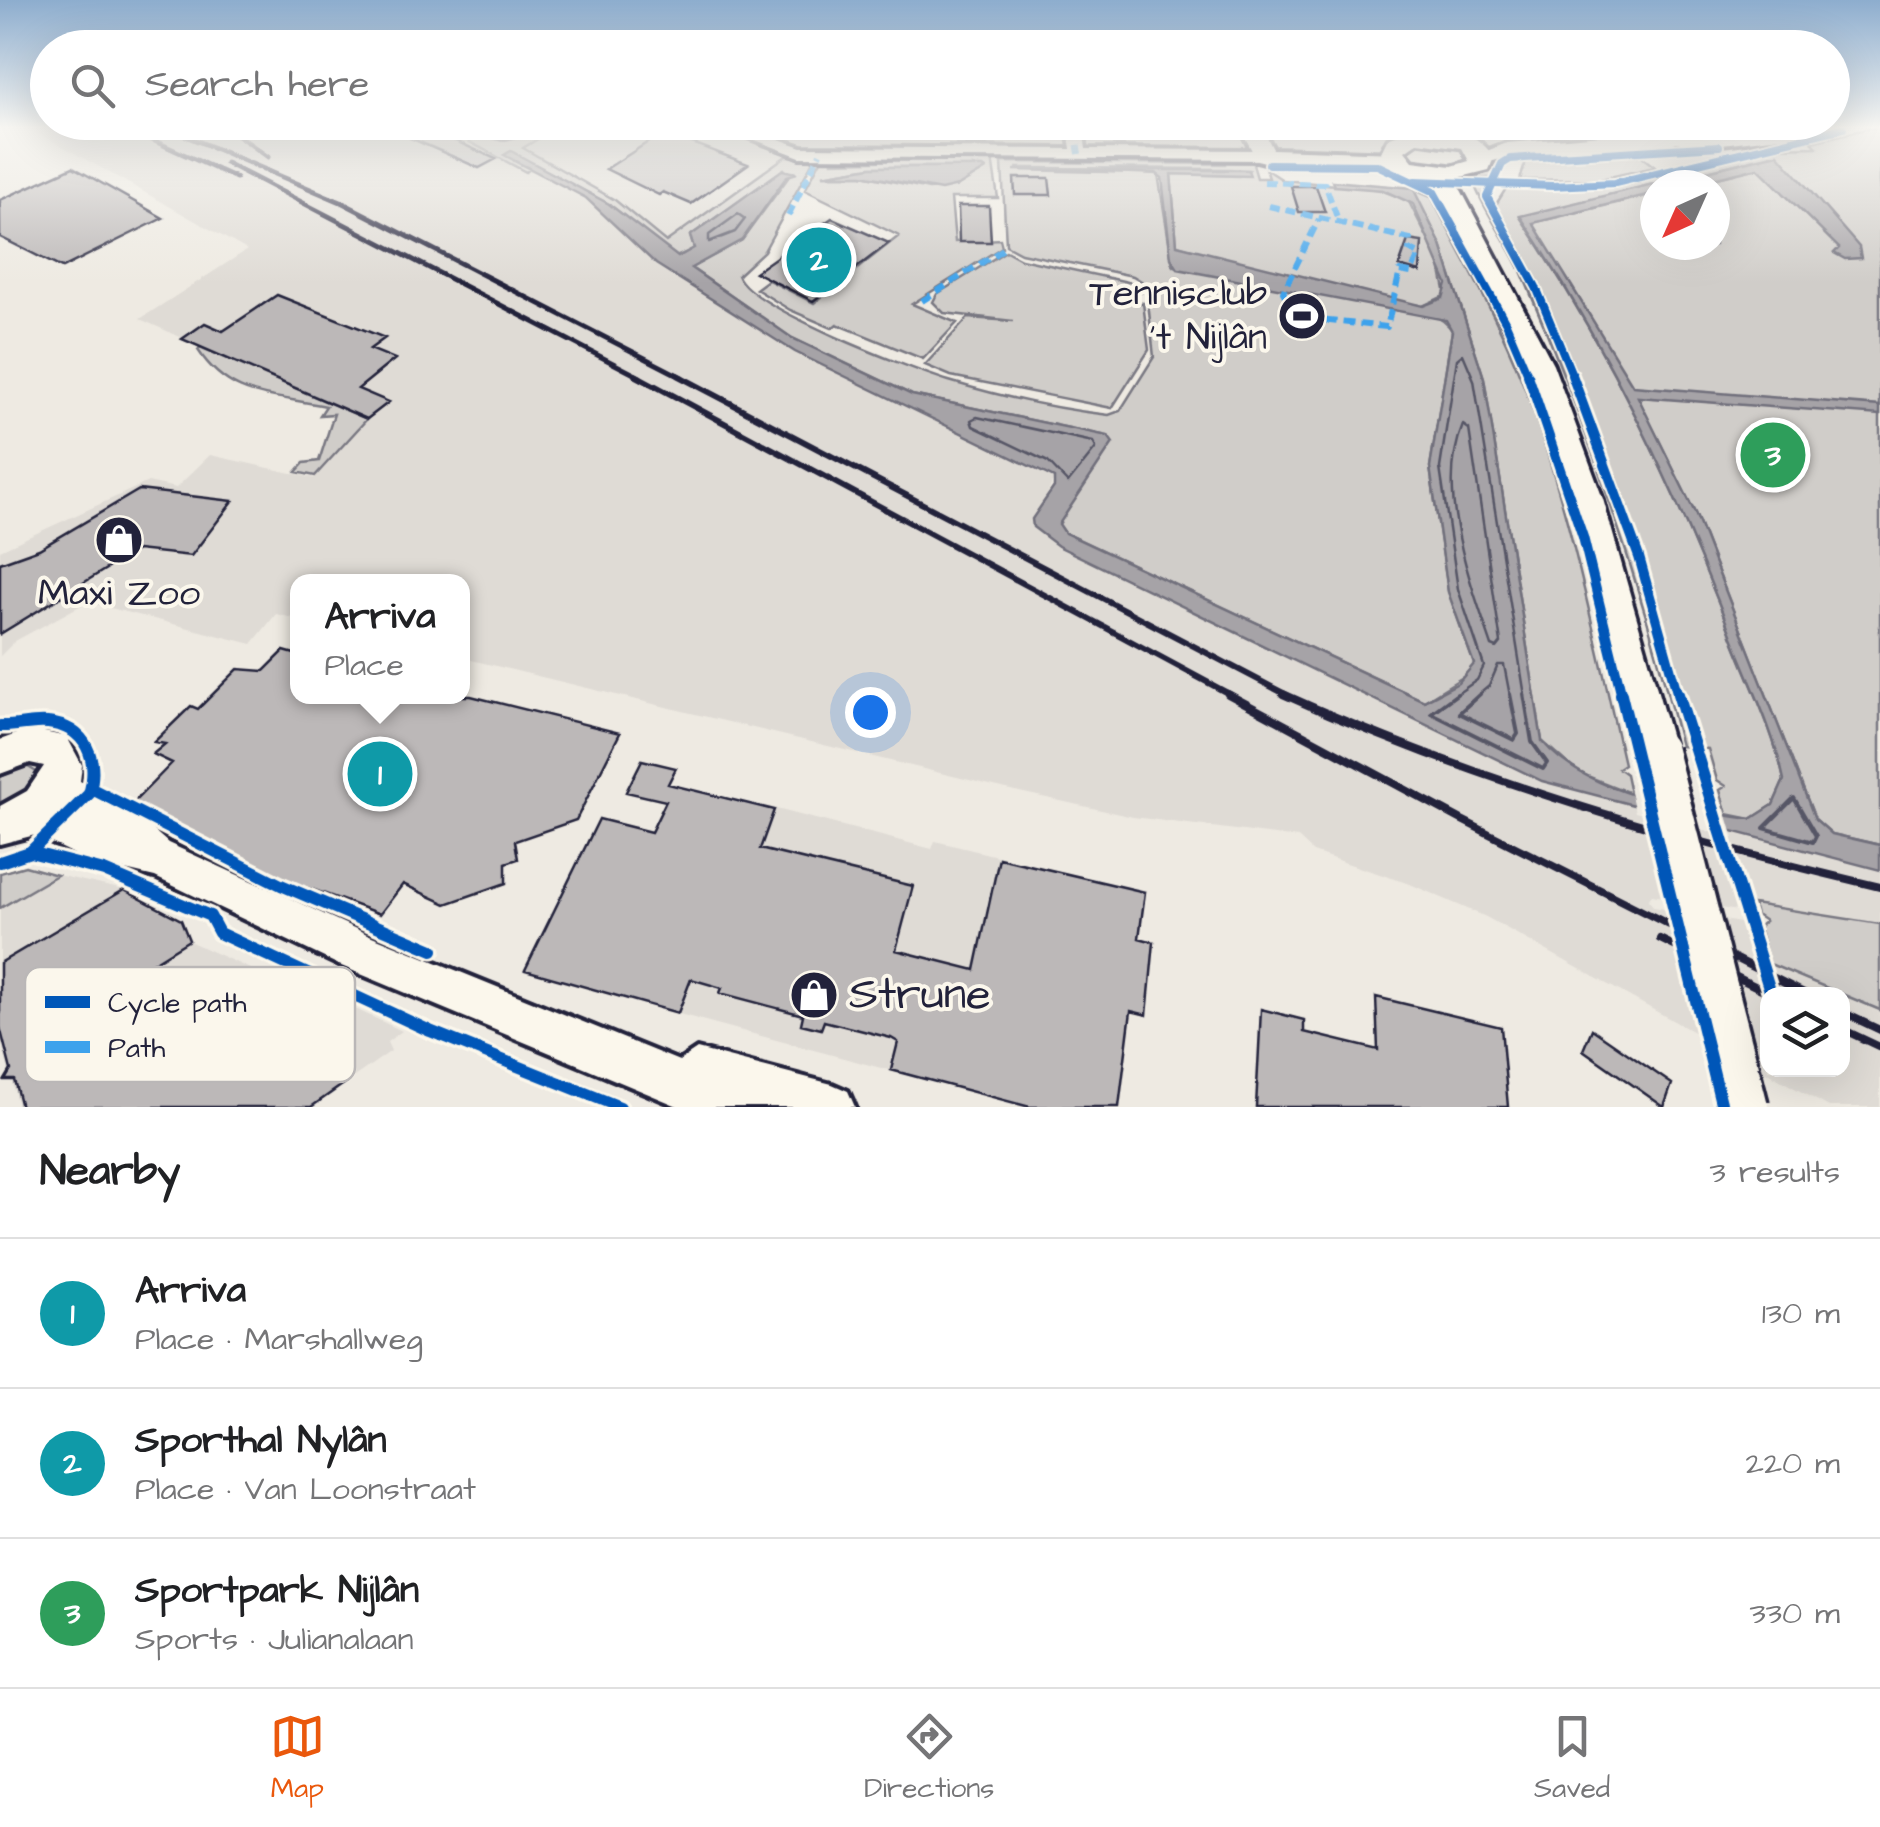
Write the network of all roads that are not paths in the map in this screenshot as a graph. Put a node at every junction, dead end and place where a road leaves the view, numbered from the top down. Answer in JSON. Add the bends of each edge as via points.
{"nodes":[{"id":1,"x":1444,"y":180,"type":"edge"},
{"id":2,"x":1454,"y":180,"type":"edge"},
{"id":3,"x":3,"y":753,"type":"edge"},
{"id":4,"x":1666,"y":754,"type":"junction"},
{"id":5,"x":60,"y":780,"type":"junction"},
{"id":6,"x":6,"y":823,"type":"edge"},
{"id":7,"x":160,"y":859,"type":"junction"},
{"id":8,"x":595,"y":1048,"type":"junction"},
{"id":9,"x":736,"y":1107,"type":"edge"},
{"id":10,"x":832,"y":1107,"type":"edge"},
{"id":11,"x":1746,"y":1107,"type":"edge"},
{"id":12,"x":1770,"y":1107,"type":"edge"}],
"edges":[{"from":1,"to":4,"type":"main road","via":[[1555,406]]},
{"from":2,"to":4,"type":"main road","via":[[1532,310],[1571,406],[1614,530]]},
{"from":3,"to":5,"type":"main road","via":[[54,749],[63,765]]},
{"from":4,"to":11,"type":"main road","bridge":true},
{"from":4,"to":12,"type":"main road"},
{"from":5,"to":6,"type":"main road","via":[[42,803]]},
{"from":5,"to":7,"type":"main road","via":[[64,793],[113,820]]},
{"from":6,"to":7,"type":"main road","via":[[38,817],[91,843]]},
{"from":7,"to":8,"type":"main road","via":[[210,900]]},
{"from":8,"to":9,"type":"main road"},
{"from":8,"to":10,"type":"main road"}]}
